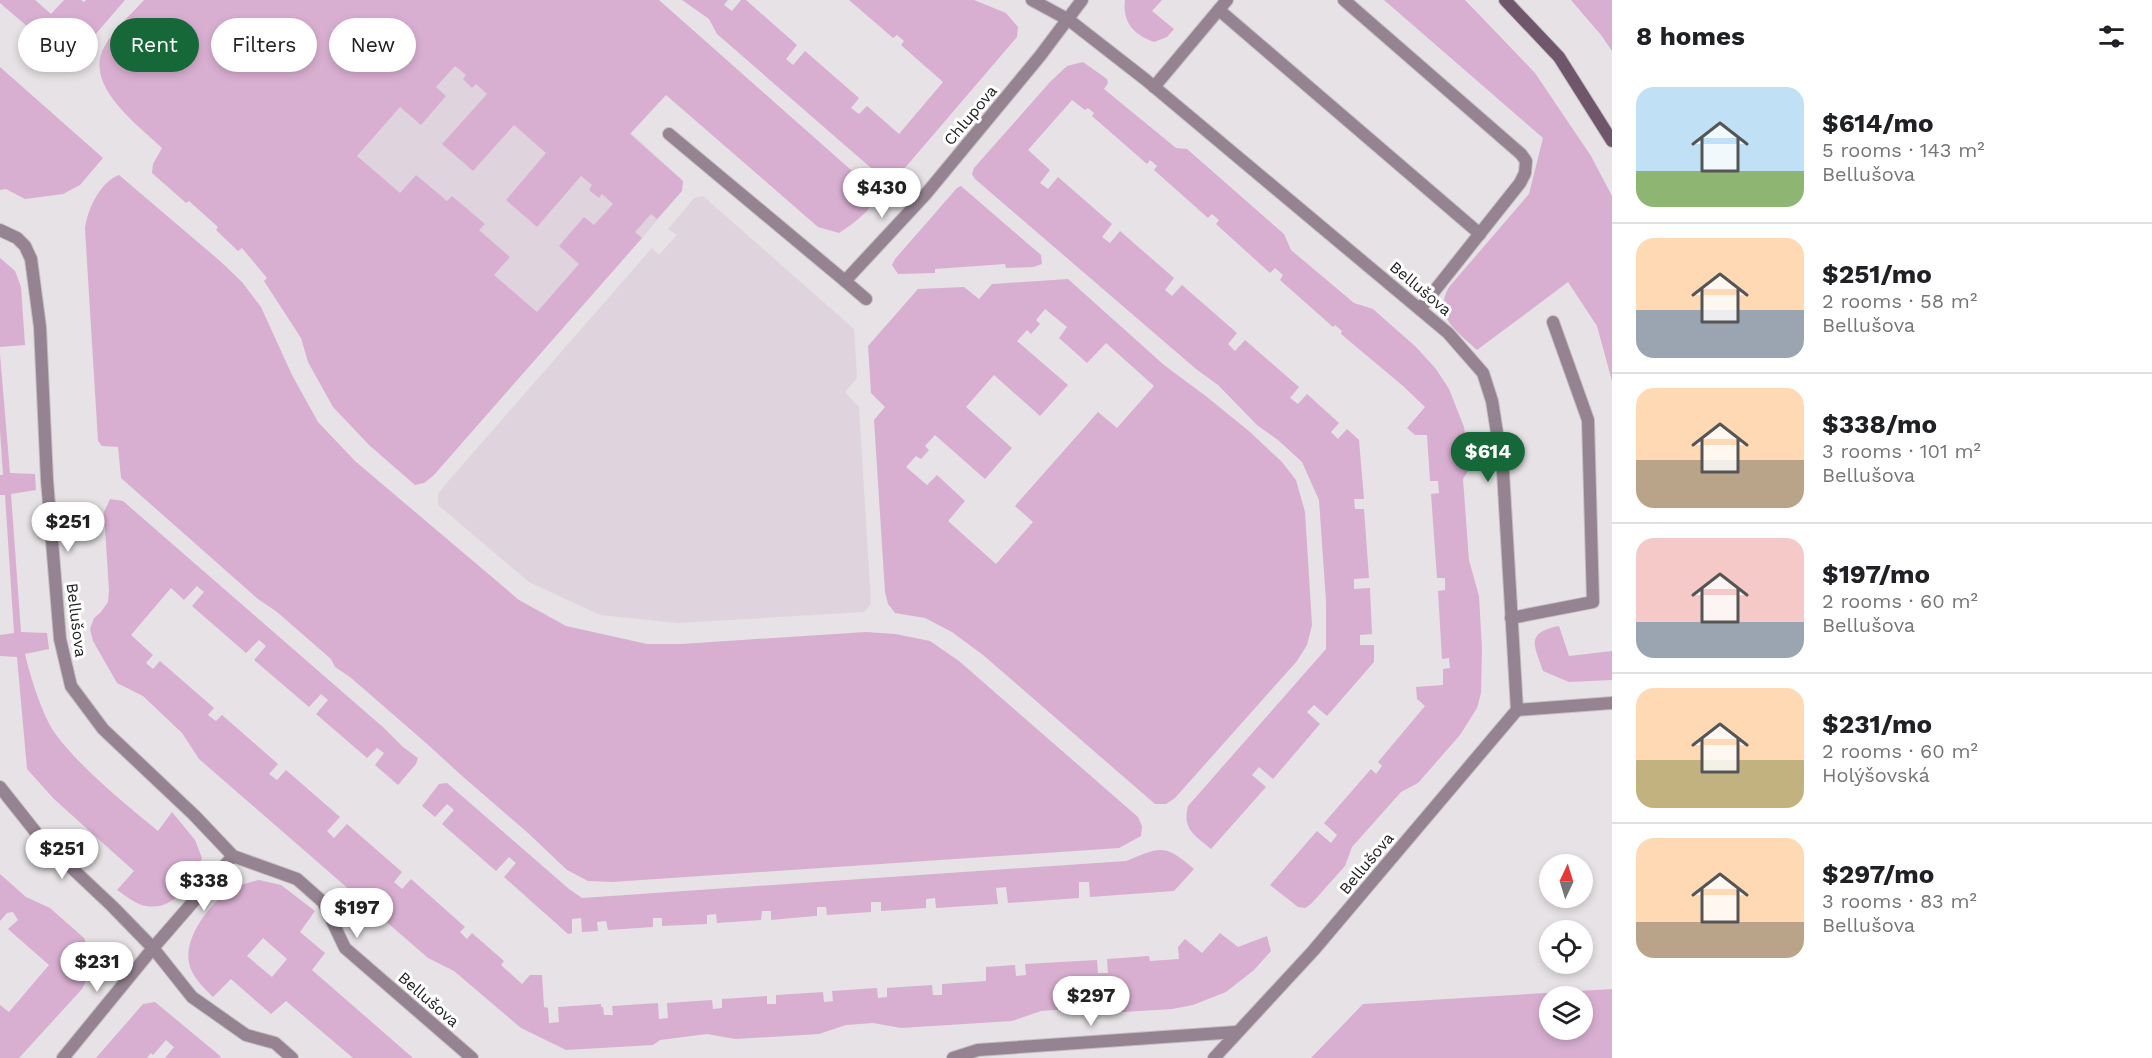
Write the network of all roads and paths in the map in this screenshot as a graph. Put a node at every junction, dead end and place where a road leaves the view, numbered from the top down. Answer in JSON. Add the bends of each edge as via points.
{"nodes":[{"id":1,"x":1032,"y":0,"type":"edge"},
{"id":2,"x":1082,"y":0,"type":"edge"},
{"id":3,"x":1344,"y":0,"type":"edge"},
{"id":4,"x":1505,"y":0,"type":"edge"},
{"id":5,"x":1223,"y":5,"type":"edge"},
{"id":6,"x":1069,"y":20,"type":"junction"},
{"id":7,"x":1154,"y":87,"type":"junction"},
{"id":8,"x":669,"y":134,"type":"dead end"},
{"id":9,"x":1612,"y":141,"type":"edge"},
{"id":10,"x":0,"y":230,"type":"edge"},
{"id":11,"x":1480,"y":234,"type":"junction"},
{"id":12,"x":845,"y":281,"type":"junction"},
{"id":13,"x":866,"y":299,"type":"dead end"},
{"id":14,"x":1420,"y":309,"type":"junction"},
{"id":15,"x":1553,"y":322,"type":"dead end"},
{"id":16,"x":1511,"y":618,"type":"junction"},
{"id":17,"x":1612,"y":703,"type":"edge"},
{"id":18,"x":1517,"y":710,"type":"junction"},
{"id":19,"x":0,"y":787,"type":"edge"},
{"id":20,"x":232,"y":856,"type":"junction"},
{"id":21,"x":153,"y":948,"type":"junction"},
{"id":22,"x":1236,"y":1032,"type":"junction"},
{"id":23,"x":63,"y":1058,"type":"edge"},
{"id":24,"x":292,"y":1058,"type":"edge"},
{"id":25,"x":472,"y":1058,"type":"edge"},
{"id":26,"x":953,"y":1058,"type":"edge"},
{"id":27,"x":1214,"y":1058,"type":"edge"}],
"edges":[{"from":1,"to":6,"type":"street","name":"Bellušova"},
{"from":2,"to":6,"type":"street","name":"Chlupova"},
{"from":3,"to":11,"type":"street","via":[[1526,161],[1520,183]]},
{"from":4,"to":9,"type":"street","via":[[1559,57]]},
{"from":5,"to":7,"type":"street"},
{"from":5,"to":11,"type":"street"},
{"from":6,"to":7,"type":"street","name":"Bellušova"},
{"from":6,"to":12,"type":"street","name":"Chlupova","via":[[925,195]]},
{"from":7,"to":14,"type":"street","name":"Bellušova"},
{"from":8,"to":12,"type":"street"},
{"from":10,"to":20,"type":"street","name":"Bellušova","via":[[17,238],[31,259],[40,327],[60,639],[71,686],[103,729]]},
{"from":11,"to":14,"type":"street"},
{"from":12,"to":13,"type":"street"},
{"from":14,"to":16,"type":"street","name":"Bellušova","via":[[1474,362],[1489,386],[1503,471]]},
{"from":15,"to":16,"type":"street","via":[[1588,420],[1593,602]]},
{"from":16,"to":18,"type":"street","name":"Bellušova"},
{"from":17,"to":18,"type":"street"},
{"from":18,"to":22,"type":"street","name":"Bellušova","via":[[1313,951]]},
{"from":19,"to":21,"type":"street","via":[[42,840]]},
{"from":20,"to":21,"type":"street"},
{"from":20,"to":25,"type":"street","name":"Bellušova","via":[[297,879],[323,902],[345,948]]},
{"from":21,"to":23,"type":"street"},
{"from":21,"to":24,"type":"street","via":[[192,997],[246,1035],[275,1043]]},
{"from":22,"to":26,"type":"street","via":[[978,1050]]},
{"from":22,"to":27,"type":"street","name":"Bellušova"}]}
